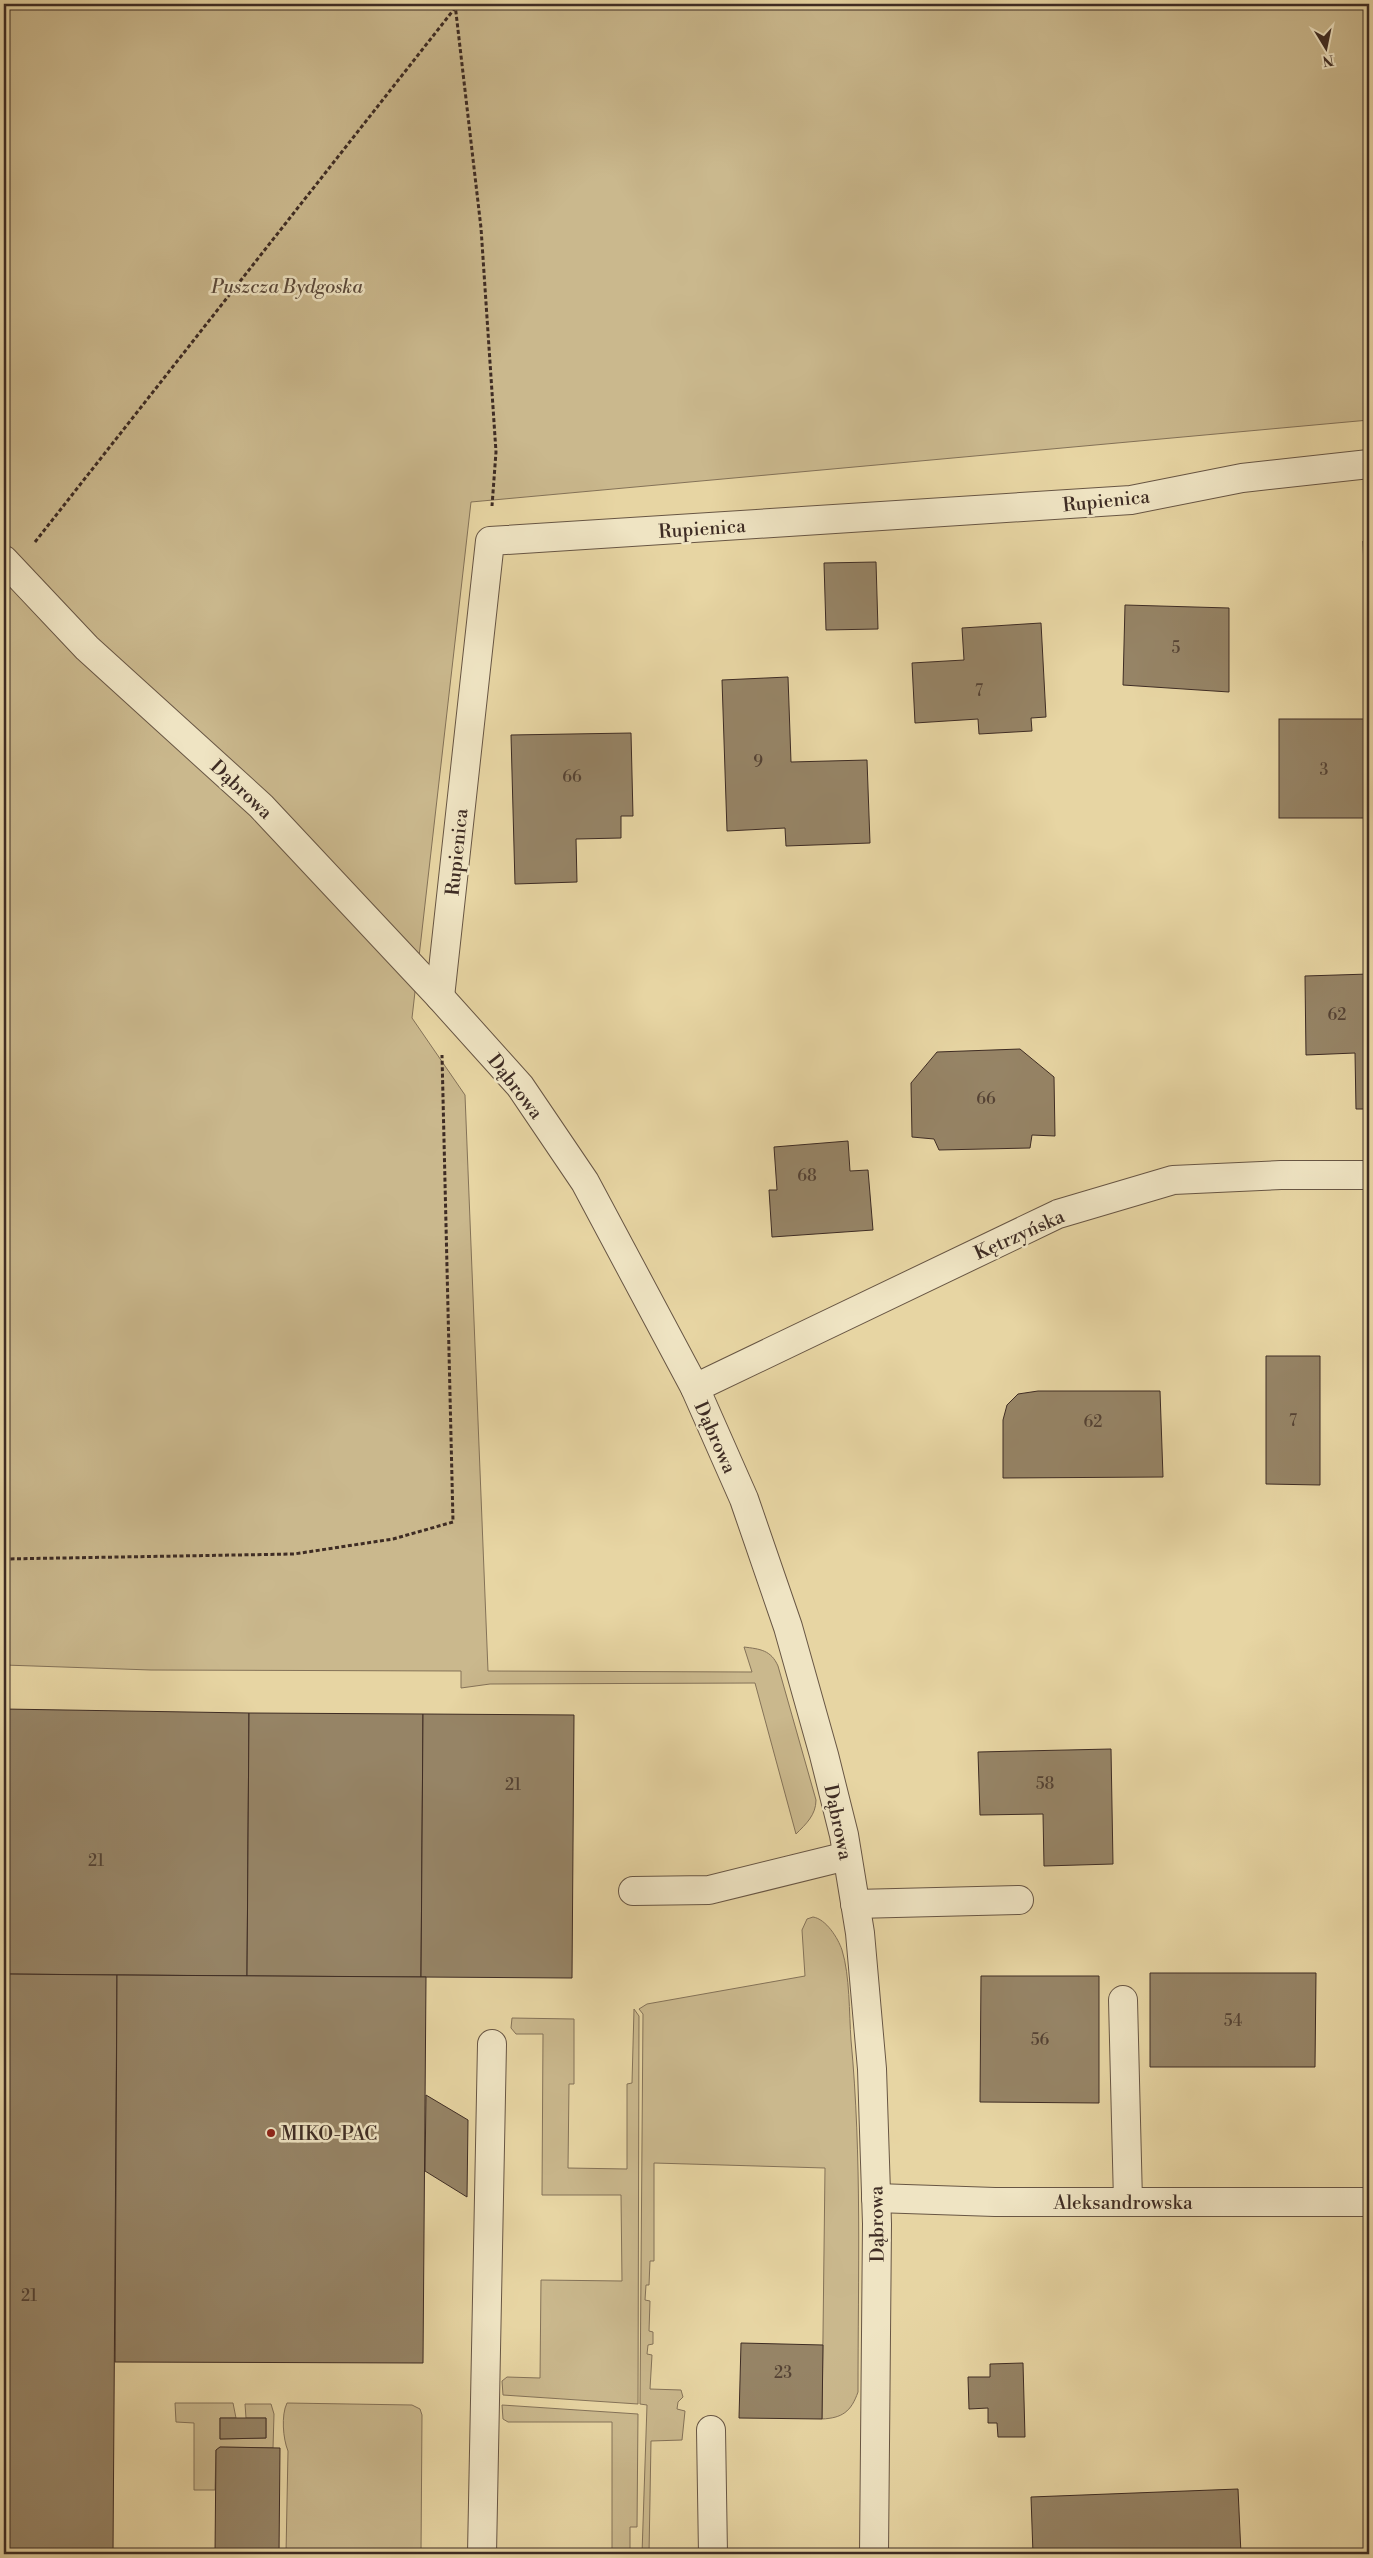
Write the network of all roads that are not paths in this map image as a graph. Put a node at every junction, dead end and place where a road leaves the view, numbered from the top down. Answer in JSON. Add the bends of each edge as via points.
{"nodes":[{"id":1,"x":1369,"y":464,"type":"edge"},
{"id":2,"x":9,"y":565,"type":"edge"},
{"id":3,"x":440,"y":997,"type":"junction"},
{"id":4,"x":1369,"y":1175,"type":"edge"},
{"id":5,"x":694,"y":1388,"type":"junction"},
{"id":6,"x":847,"y":1856,"type":"junction"},
{"id":7,"x":634,"y":1891,"type":"dead end"},
{"id":8,"x":1019,"y":1900,"type":"dead end"},
{"id":9,"x":855,"y":1904,"type":"junction"},
{"id":10,"x":1123,"y":2000,"type":"dead end"},
{"id":11,"x":492,"y":2044,"type":"dead end"},
{"id":12,"x":876,"y":2198,"type":"junction"},
{"id":13,"x":1128,"y":2201,"type":"junction"},
{"id":14,"x":1369,"y":2202,"type":"edge"},
{"id":15,"x":711,"y":2430,"type":"dead end"},
{"id":16,"x":482,"y":2554,"type":"edge"},
{"id":17,"x":713,"y":2554,"type":"edge"},
{"id":18,"x":874,"y":2554,"type":"edge"}],
"edges":[{"from":1,"to":3,"type":"street","name":"Rupienica","via":[[1242,478],[1131,500],[490,541]]},
{"from":2,"to":3,"type":"street","name":"Dąbrowa","via":[[87,648],[261,806]]},
{"from":3,"to":5,"type":"street","name":"Dąbrowa","via":[[520,1086],[585,1182]]},
{"from":4,"to":5,"type":"street","name":"Kętrzyńska","via":[[1173,1180],[1058,1214]]},
{"from":5,"to":6,"type":"street","name":"Dąbrowa","via":[[744,1499],[788,1627],[824,1755]]},
{"from":6,"to":7,"type":"street","via":[[709,1890]]},
{"from":6,"to":9,"type":"street","name":"Dąbrowa"},
{"from":8,"to":9,"type":"street"},
{"from":9,"to":12,"type":"street","name":"Dąbrowa","via":[[872,2069]]},
{"from":10,"to":13,"type":"street"},
{"from":11,"to":16,"type":"street"},
{"from":12,"to":13,"type":"street","name":"Aleksandrowska","via":[[995,2202]]},
{"from":12,"to":18,"type":"street","name":"Dąbrowa","via":[[878,2346]]},
{"from":13,"to":14,"type":"street","name":"Aleksandrowska"},
{"from":15,"to":17,"type":"street"}]}
